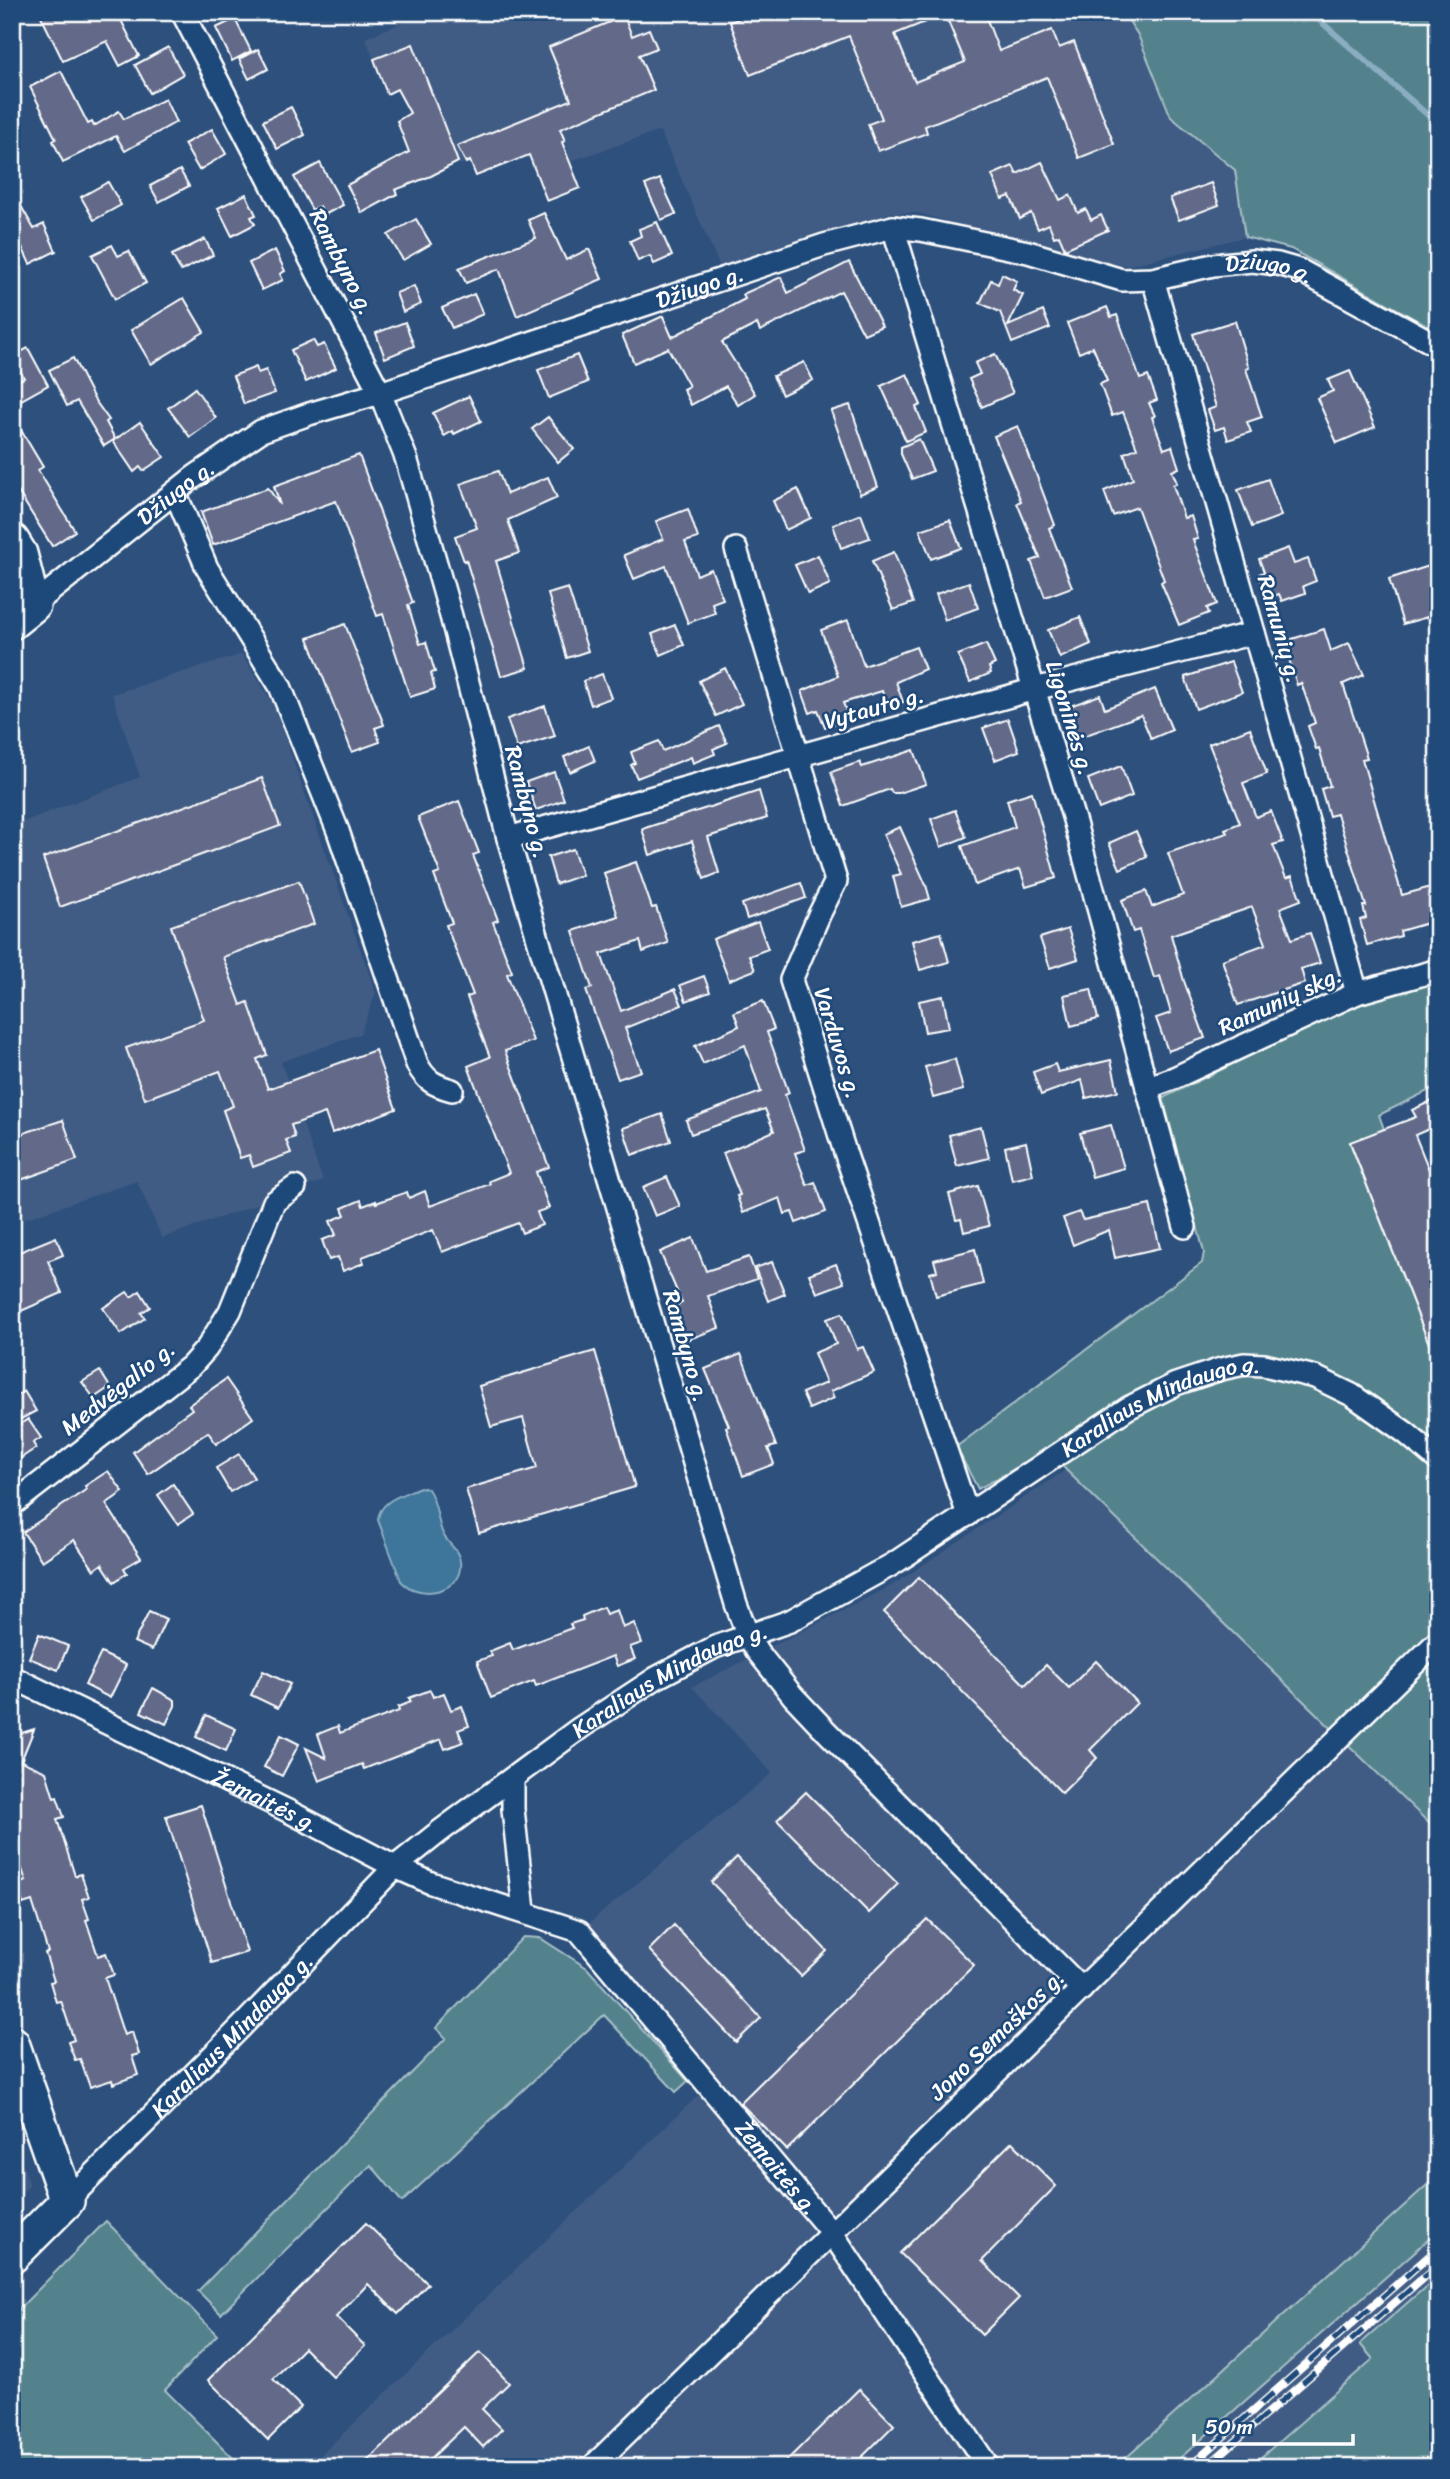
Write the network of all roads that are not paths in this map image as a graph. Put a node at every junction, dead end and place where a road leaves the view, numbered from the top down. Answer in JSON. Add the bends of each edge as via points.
{"nodes":[{"id":1,"x":181,"y":12,"type":"edge"},
{"id":2,"x":893,"y":227,"type":"junction"},
{"id":3,"x":1153,"y":279,"type":"junction"},
{"id":4,"x":1438,"y":346,"type":"edge"},
{"id":5,"x":380,"y":393,"type":"junction"},
{"id":6,"x":175,"y":492,"type":"junction"},
{"id":7,"x":12,"y":541,"type":"edge"},
{"id":8,"x":736,"y":549,"type":"dead end"},
{"id":9,"x":22,"y":614,"type":"edge"},
{"id":10,"x":1254,"y":633,"type":"junction"},
{"id":11,"x":1034,"y":689,"type":"junction"},
{"id":12,"x":800,"y":757,"type":"junction"},
{"id":13,"x":508,"y":838,"type":"junction"},
{"id":14,"x":1438,"y":970,"type":"edge"},
{"id":15,"x":1357,"y":993,"type":"junction"},
{"id":16,"x":1147,"y":1088,"type":"junction"},
{"id":17,"x":452,"y":1090,"type":"dead end"},
{"id":18,"x":295,"y":1186,"type":"dead end"},
{"id":19,"x":1185,"y":1227,"type":"dead end"},
{"id":20,"x":1438,"y":1460,"type":"edge"},
{"id":21,"x":12,"y":1505,"type":"edge"},
{"id":22,"x":968,"y":1515,"type":"junction"},
{"id":23,"x":748,"y":1636,"type":"junction"},
{"id":24,"x":1438,"y":1641,"type":"edge"},
{"id":25,"x":12,"y":1677,"type":"edge"},
{"id":26,"x":513,"y":1779,"type":"junction"},
{"id":27,"x":395,"y":1867,"type":"junction"},
{"id":28,"x":524,"y":1912,"type":"junction"},
{"id":29,"x":1082,"y":1989,"type":"junction"},
{"id":30,"x":12,"y":2043,"type":"edge"},
{"id":31,"x":67,"y":2201,"type":"junction"},
{"id":32,"x":832,"y":2233,"type":"junction"},
{"id":33,"x":12,"y":2256,"type":"edge"},
{"id":34,"x":592,"y":2467,"type":"edge"},
{"id":35,"x":988,"y":2467,"type":"edge"}],
"edges":[{"from":1,"to":5,"type":"street","name":"Rambyno g."},
{"from":2,"to":3,"type":"street","name":"Džiugo g.","via":[[1028,252],[1122,280]]},
{"from":2,"to":5,"type":"street","name":"Džiugo g.","via":[[824,245]]},
{"from":2,"to":11,"type":"street","name":"Ligoninės g."},
{"from":3,"to":4,"type":"street","name":"Džiugo g.","via":[[1213,265],[1278,264],[1299,270]]},
{"from":3,"to":10,"type":"street","name":"Ramunių g."},
{"from":5,"to":6,"type":"street","name":"Džiugo g.","via":[[261,431]]},
{"from":5,"to":13,"type":"street","name":"Rambyno g.","via":[[406,458]]},
{"from":6,"to":9,"type":"street","name":"Džiugo g."},
{"from":6,"to":17,"type":"street","via":[[208,568],[279,686],[338,831],[417,1064],[424,1079]]},
{"from":7,"to":9,"type":"main road","via":[[19,554]]},
{"from":8,"to":12,"type":"street","name":"Varduvos g."},
{"from":10,"to":11,"type":"street","name":"Vytauto g."},
{"from":10,"to":15,"type":"street","name":"Ramunių g."},
{"from":11,"to":12,"type":"street","name":"Vytauto g."},
{"from":11,"to":16,"type":"street","name":"Ligoninės g."},
{"from":12,"to":13,"type":"street","name":"Vytauto g."},
{"from":12,"to":22,"type":"street","name":"Varduvos g.","via":[[836,881],[791,981]]},
{"from":13,"to":23,"type":"street","name":"Rambyno g."},
{"from":14,"to":15,"type":"street","name":"Ramunių skg."},
{"from":15,"to":16,"type":"street","name":"Ramunių skg."},
{"from":16,"to":19,"type":"street","name":"Ligoninės g."},
{"from":18,"to":21,"type":"street","name":"Medvėgalio g.","via":[[274,1202],[230,1311],[207,1348],[191,1366]]},
{"from":20,"to":22,"type":"street","name":"Karaliaus Mindaugo g.","via":[[1395,1425],[1328,1382],[1282,1368],[1244,1364],[1176,1384],[1128,1408]]},
{"from":22,"to":23,"type":"street","name":"Karaliaus Mindaugo g.","via":[[790,1621]]},
{"from":23,"to":26,"type":"street","name":"Karaliaus Mindaugo g.","via":[[715,1647],[656,1678]]},
{"from":23,"to":29,"type":"street","name":"Rambyno g.","via":[[827,1732]]},
{"from":24,"to":29,"type":"street","name":"Jono Semaškos g."},
{"from":25,"to":27,"type":"street","name":"Žemaitės g."},
{"from":26,"to":27,"type":"street","name":"Karaliaus Mindaugo g."},
{"from":26,"to":28,"type":"street"},
{"from":27,"to":28,"type":"street","name":"Žemaitės g."},
{"from":27,"to":31,"type":"street","name":"Karaliaus Mindaugo g."},
{"from":28,"to":32,"type":"street","name":"Žemaitės g.","via":[[579,1931]]},
{"from":29,"to":32,"type":"street","name":"Jono Semaškos g."},
{"from":30,"to":31,"type":"main road"},
{"from":31,"to":33,"type":"main road","name":"Karaliaus Mindaugo g."},
{"from":32,"to":34,"type":"street","name":"Jono Semaškos g."},
{"from":32,"to":35,"type":"street","name":"Žemaitės g."}]}
